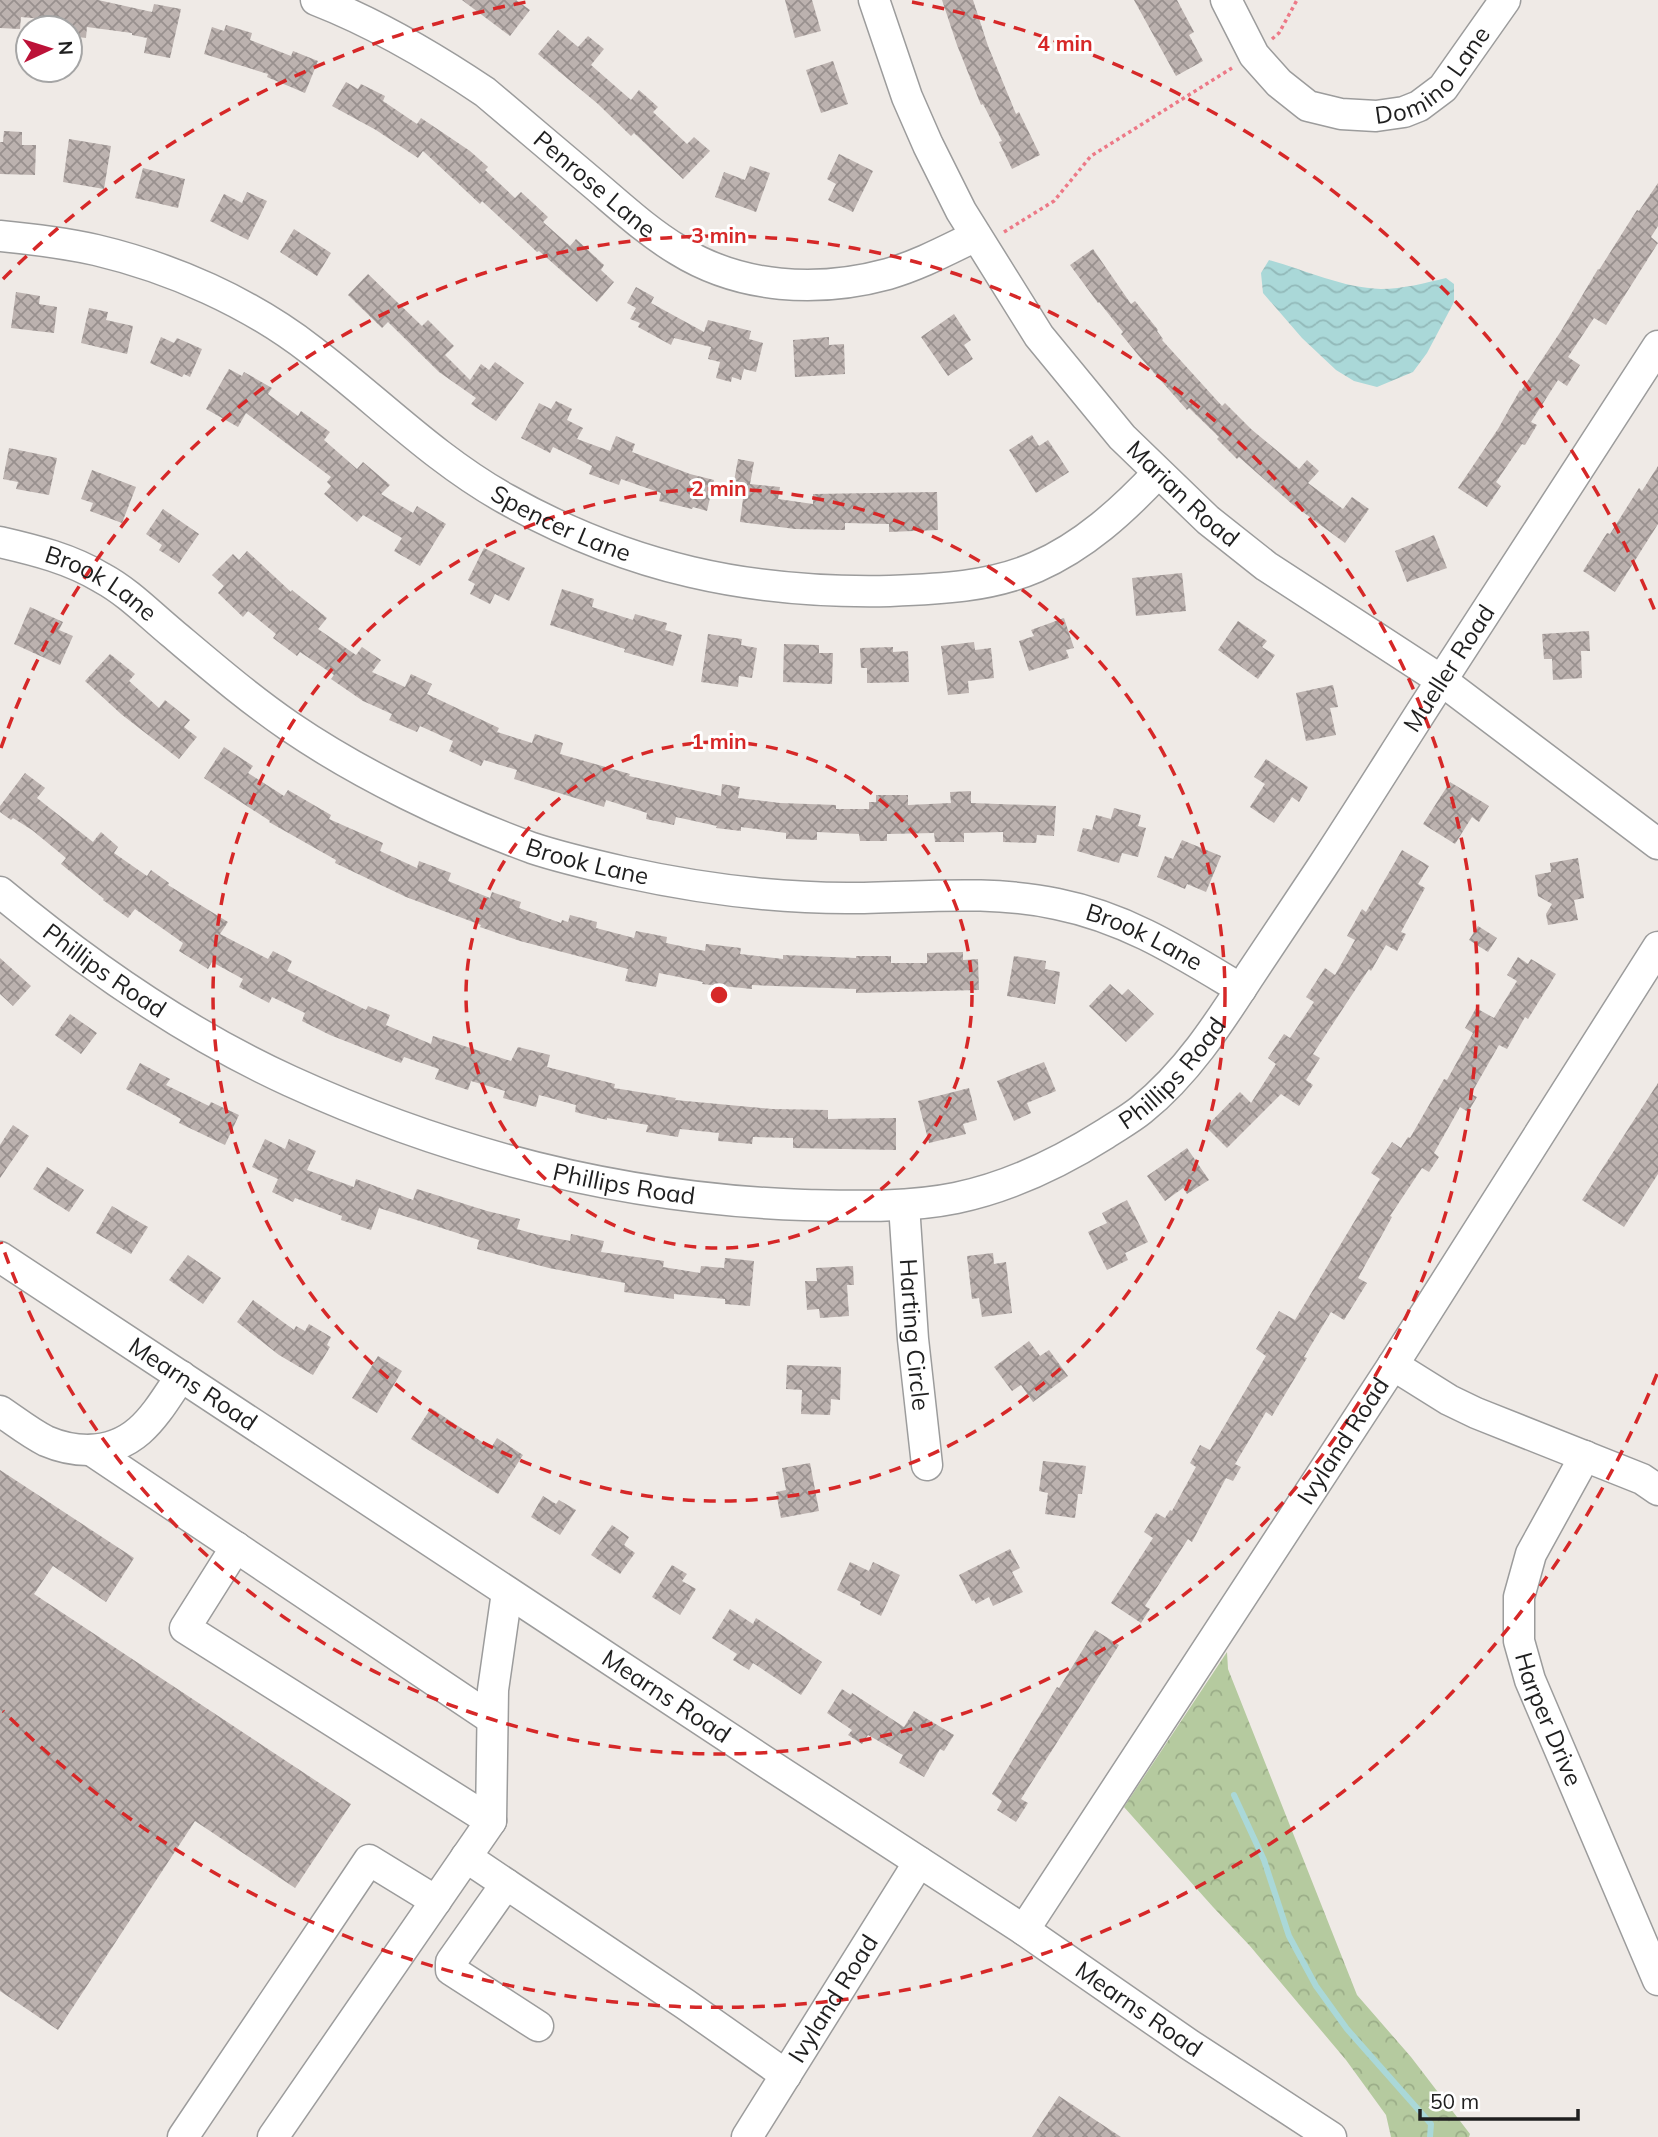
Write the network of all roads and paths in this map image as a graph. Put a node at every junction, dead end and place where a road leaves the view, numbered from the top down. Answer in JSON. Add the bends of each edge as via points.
{"nodes":[{"id":1,"x":316,"y":0,"type":"edge"},
{"id":2,"x":874,"y":0,"type":"edge"},
{"id":3,"x":1226,"y":0,"type":"edge"},
{"id":4,"x":1297,"y":0,"type":"edge"},
{"id":5,"x":1505,"y":0,"type":"edge"},
{"id":6,"x":1254,"y":55,"type":"junction"},
{"id":7,"x":0,"y":236,"type":"edge"},
{"id":8,"x":979,"y":241,"type":"junction"},
{"id":9,"x":1658,"y":346,"type":"edge"},
{"id":10,"x":1158,"y":473,"type":"junction"},
{"id":11,"x":0,"y":542,"type":"edge"},
{"id":12,"x":1441,"y":680,"type":"junction"},
{"id":13,"x":1658,"y":844,"type":"edge"},
{"id":14,"x":0,"y":892,"type":"edge"},
{"id":15,"x":1658,"y":947,"type":"edge"},
{"id":16,"x":1241,"y":989,"type":"junction"},
{"id":17,"x":904,"y":1205,"type":"junction"},
{"id":18,"x":0,"y":1257,"type":"edge"},
{"id":19,"x":1392,"y":1365,"type":"junction"},
{"id":20,"x":181,"y":1376,"type":"junction"},
{"id":21,"x":0,"y":1411,"type":"edge"},
{"id":22,"x":91,"y":1450,"type":"junction"},
{"id":23,"x":1585,"y":1456,"type":"junction"},
{"id":24,"x":927,"y":1465,"type":"dead end"},
{"id":25,"x":1658,"y":1490,"type":"edge"},
{"id":26,"x":236,"y":1547,"type":"junction"},
{"id":27,"x":508,"y":1591,"type":"junction"},
{"id":28,"x":492,"y":1719,"type":"junction"},
{"id":29,"x":491,"y":1821,"type":"junction"},
{"id":30,"x":466,"y":1857,"type":"junction"},
{"id":31,"x":919,"y":1861,"type":"junction"},
{"id":32,"x":506,"y":1884,"type":"junction"},
{"id":33,"x":436,"y":1901,"type":"junction"},
{"id":34,"x":1024,"y":1930,"type":"junction"},
{"id":35,"x":1658,"y":1980,"type":"edge"},
{"id":36,"x":538,"y":2026,"type":"dead end"},
{"id":37,"x":786,"y":2075,"type":"junction"},
{"id":38,"x":183,"y":2137,"type":"edge"},
{"id":39,"x":273,"y":2137,"type":"edge"},
{"id":40,"x":747,"y":2137,"type":"edge"},
{"id":41,"x":1331,"y":2137,"type":"edge"}],
"edges":[{"from":1,"to":8,"type":"street","name":"Penrose Lane","via":[[372,25],[485,92],[649,231],[714,268],[776,284],[845,283],[889,274]]},
{"from":2,"to":8,"type":"street","name":"Marian Road","via":[[928,145]]},
{"from":3,"to":6,"type":"street","name":"Domino Lane"},
{"from":4,"to":6,"type":"path","via":[[1279,33]]},
{"from":5,"to":6,"type":"street","name":"Domino Lane","via":[[1443,88],[1404,112],[1376,117],[1308,106]]},
{"from":6,"to":8,"type":"path","via":[[1091,156],[1054,201]]},
{"from":7,"to":10,"type":"street","name":"Spencer Lane","via":[[95,250],[192,282],[274,324],[310,349],[436,452],[503,498],[616,551],[710,578],[859,592],[959,587],[998,580],[1035,567],[1091,536]]},
{"from":8,"to":10,"type":"street","name":"Marian Road","via":[[1039,336],[1122,437]]},
{"from":9,"to":12,"type":"street","name":"Mueller Road"},
{"from":10,"to":12,"type":"street","name":"Marian Road","via":[[1266,566]]},
{"from":11,"to":16,"type":"street","name":"Brook Lane","via":[[42,552],[101,577],[290,727],[440,810],[532,848],[682,885],[728,891],[825,898],[963,894],[1055,903],[1161,941]]},
{"from":12,"to":13,"type":"street","name":"Marian Road"},
{"from":12,"to":16,"type":"street","name":"Mueller Road"},
{"from":14,"to":17,"type":"street","name":"Phillips Road","via":[[123,987],[176,1019],[287,1080],[425,1136],[560,1174],[634,1188],[779,1204]]},
{"from":15,"to":19,"type":"street","name":"Ivyland Road"},
{"from":16,"to":17,"type":"street","name":"Phillips Road","via":[[1204,1044],[1167,1086],[1140,1111],[1092,1142],[992,1189]]},
{"from":17,"to":24,"type":"street","name":"Harting Circle"},
{"from":18,"to":20,"type":"street","name":"Mearns Road"},
{"from":19,"to":23,"type":"street","via":[[1449,1400]]},
{"from":19,"to":34,"type":"street","name":"Ivyland Road"},
{"from":20,"to":22,"type":"street","via":[[154,1416],[133,1437]]},
{"from":20,"to":27,"type":"street","name":"Mearns Road"},
{"from":21,"to":22,"type":"street","via":[[45,1441],[71,1450]]},
{"from":22,"to":26,"type":"street"},
{"from":23,"to":25,"type":"street"},
{"from":23,"to":35,"type":"street","name":"Harper Drive","via":[[1531,1555],[1519,1597],[1518,1641],[1530,1680]]},
{"from":26,"to":28,"type":"street"},
{"from":26,"to":29,"type":"street","via":[[186,1628]]},
{"from":27,"to":28,"type":"street"},
{"from":27,"to":31,"type":"street","name":"Mearns Road"},
{"from":28,"to":29,"type":"street"},
{"from":29,"to":30,"type":"street"},
{"from":30,"to":32,"type":"street"},
{"from":30,"to":33,"type":"street"},
{"from":31,"to":34,"type":"street","name":"Mearns Road"},
{"from":31,"to":37,"type":"street","name":"Ivyland Road"},
{"from":32,"to":36,"type":"street","via":[[451,1962],[451,1970]]},
{"from":32,"to":37,"type":"street"},
{"from":33,"to":38,"type":"street","via":[[369,1860]]},
{"from":33,"to":39,"type":"street"},
{"from":34,"to":41,"type":"street","name":"Mearns Road"},
{"from":37,"to":40,"type":"street","name":"Ivyland Road"}]}
